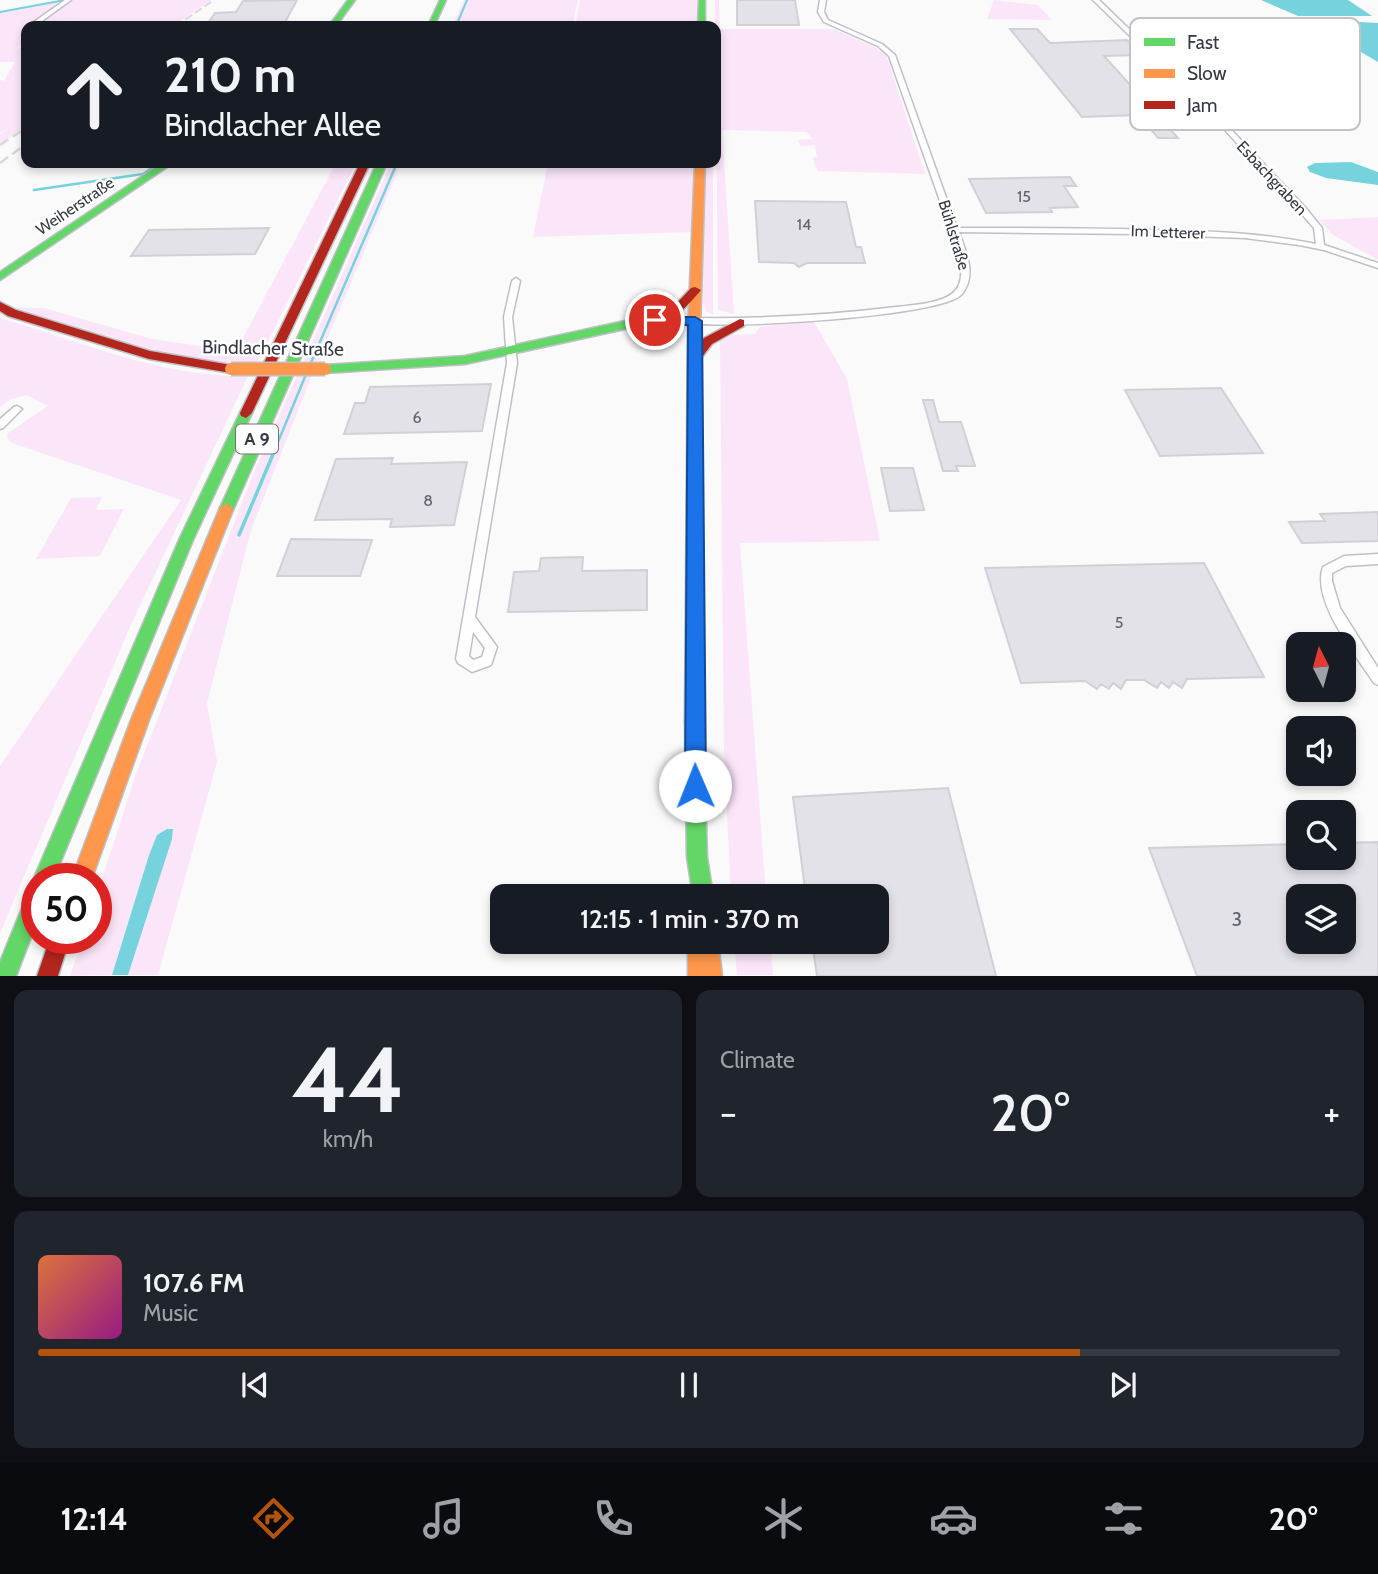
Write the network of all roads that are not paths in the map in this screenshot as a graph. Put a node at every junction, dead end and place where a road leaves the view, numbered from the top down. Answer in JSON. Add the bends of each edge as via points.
{"nodes":[{"id":1,"x":68,"y":0,"type":"edge"},
{"id":2,"x":352,"y":0,"type":"edge"},
{"id":3,"x":443,"y":0,"type":"edge"},
{"id":4,"x":456,"y":0,"type":"edge"},
{"id":5,"x":702,"y":0,"type":"edge"},
{"id":6,"x":823,"y":0,"type":"edge"},
{"id":7,"x":1096,"y":0,"type":"edge"},
{"id":8,"x":39,"y":21,"type":"edge"},
{"id":9,"x":336,"y":21,"type":"edge"},
{"id":10,"x":433,"y":21,"type":"edge"},
{"id":11,"x":446,"y":21,"type":"edge"},
{"id":12,"x":702,"y":21,"type":"edge"},
{"id":13,"x":1130,"y":33,"type":"edge"},
{"id":14,"x":1225,"y":130,"type":"edge"},
{"id":15,"x":161,"y":168,"type":"edge"},
{"id":16,"x":363,"y":168,"type":"edge"},
{"id":17,"x":380,"y":168,"type":"edge"},
{"id":18,"x":699,"y":168,"type":"edge"},
{"id":19,"x":954,"y":230,"type":"junction"},
{"id":20,"x":1320,"y":245,"type":"junction"},
{"id":21,"x":1378,"y":266,"type":"edge"},
{"id":22,"x":0,"y":276,"type":"edge"},
{"id":23,"x":516,"y":281,"type":"dead end"},
{"id":24,"x":695,"y":290,"type":"junction"},
{"id":25,"x":4,"y":310,"type":"edge"},
{"id":26,"x":655,"y":320,"type":"junction"},
{"id":27,"x":695,"y":321,"type":"junction"},
{"id":28,"x":740,"y":323,"type":"junction"},
{"id":29,"x":512,"y":351,"type":"junction"},
{"id":30,"x":695,"y":359,"type":"junction"},
{"id":31,"x":17,"y":409,"type":"dead end"},
{"id":32,"x":0,"y":425,"type":"edge"},
{"id":33,"x":1378,"y":559,"type":"edge"},
{"id":34,"x":468,"y":617,"type":"dead end"},
{"id":35,"x":1378,"y":679,"type":"edge"},
{"id":36,"x":50,"y":863,"type":"edge"},
{"id":37,"x":88,"y":863,"type":"edge"},
{"id":38,"x":699,"y":884,"type":"edge"},
{"id":39,"x":21,"y":936,"type":"edge"},
{"id":40,"x":54,"y":954,"type":"edge"},
{"id":41,"x":698,"y":954,"type":"edge"},
{"id":42,"x":709,"y":954,"type":"edge"},
{"id":43,"x":5,"y":975,"type":"edge"},
{"id":44,"x":47,"y":975,"type":"edge"},
{"id":45,"x":699,"y":975,"type":"edge"},
{"id":46,"x":712,"y":975,"type":"edge"}],
"edges":[{"from":1,"to":8,"type":"street"},
{"from":2,"to":9,"type":"main road"},
{"from":3,"to":10,"type":"main road"},
{"from":4,"to":11,"type":"main road"},
{"from":5,"to":12,"type":"main road"},
{"from":6,"to":19,"type":"street","name":"Bühlstraße","via":[[821,12],[826,21],[892,55]]},
{"from":7,"to":13,"type":"street","name":"Esbachgraben"},
{"from":14,"to":20,"type":"street","name":"Esbachgraben","via":[[1313,221]]},
{"from":15,"to":22,"type":"main road","name":"Weiherstraße"},
{"from":16,"to":36,"type":"main road","number":"A 9","via":[[180,553]]},
{"from":17,"to":37,"type":"main road","number":"A 9","via":[[213,541]]},
{"from":18,"to":24,"type":"main road"},
{"from":19,"to":20,"type":"street","name":"Im Letterer","via":[[1195,233]]},
{"from":19,"to":28,"type":"street","name":"Bühlstraße","via":[[967,274],[961,290],[941,304]]},
{"from":20,"to":21,"type":"street","name":"Im Letterer"},
{"from":23,"to":29,"type":"street","via":[[508,317]]},
{"from":24,"to":26,"type":"main road","via":[[681,306]]},
{"from":24,"to":27,"type":"main road"},
{"from":25,"to":29,"type":"main road","name":"Bindlacher Straße","bridge":true,"via":[[204,367],[414,366]]},
{"from":26,"to":27,"type":"main road","name":"Bindlacher Straße"},
{"from":26,"to":29,"type":"main road","name":"Bindlacher Straße"},
{"from":27,"to":28,"type":"street","name":"Bühlstraße"},
{"from":27,"to":30,"type":"main road"},
{"from":28,"to":30,"type":"main road","via":[[708,341]]},
{"from":29,"to":34,"type":"street"},
{"from":30,"to":38,"type":"main road"},
{"from":31,"to":32,"type":"street"},
{"from":33,"to":35,"type":"street","via":[[1338,563],[1327,570],[1324,582]]},
{"from":39,"to":43,"type":"main road"},
{"from":40,"to":44,"type":"main road"},
{"from":41,"to":45,"type":"main road"},
{"from":42,"to":46,"type":"main road"}]}
